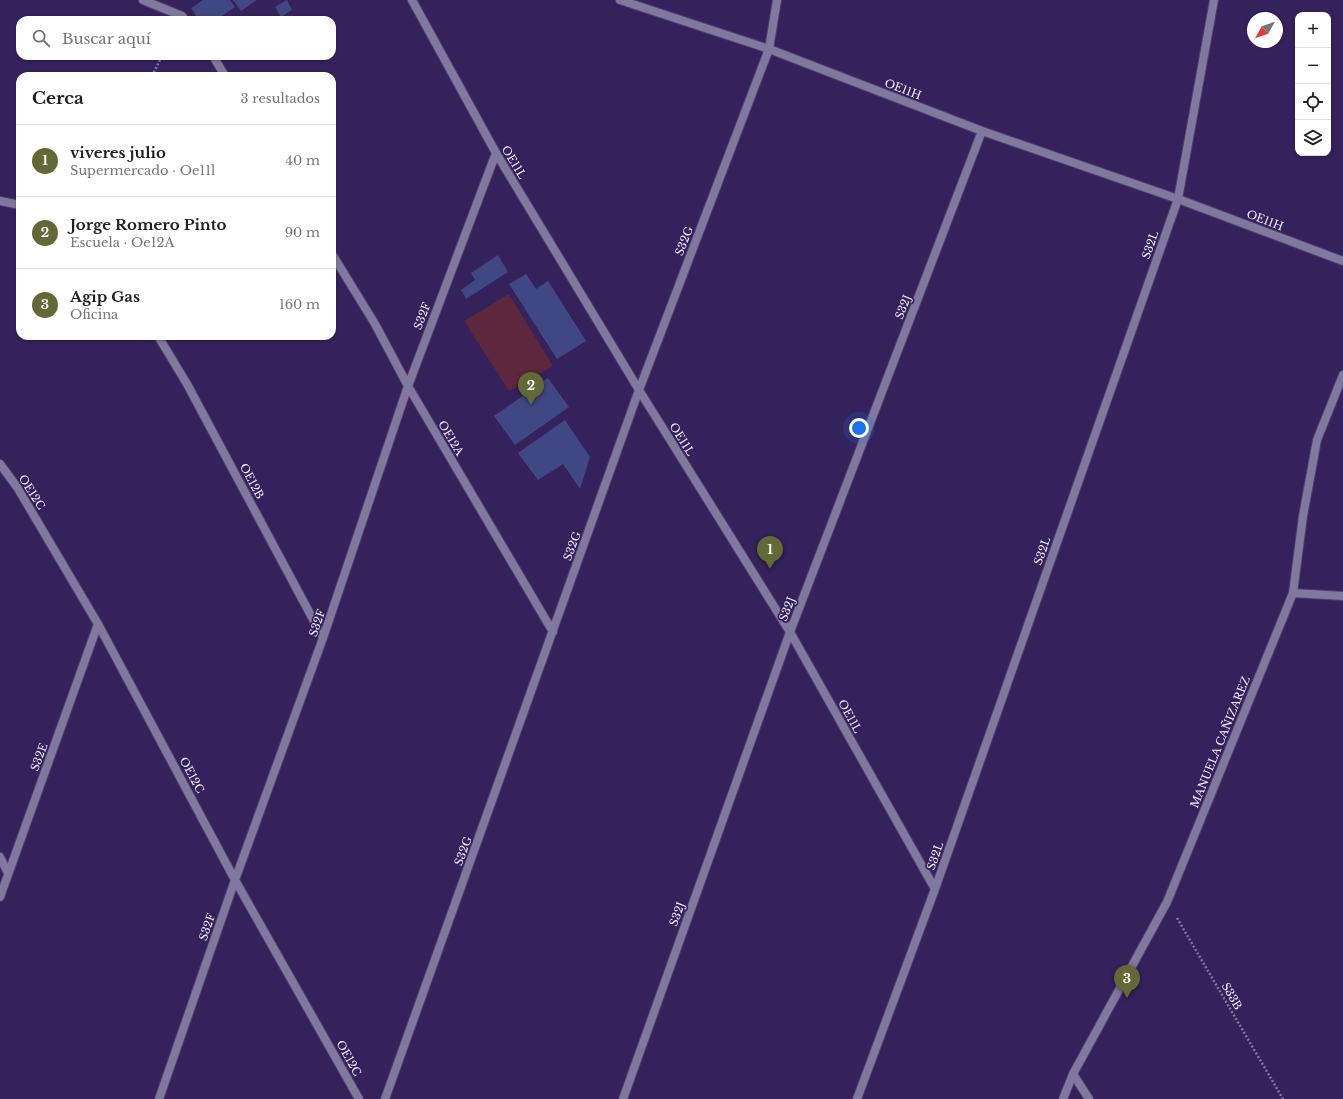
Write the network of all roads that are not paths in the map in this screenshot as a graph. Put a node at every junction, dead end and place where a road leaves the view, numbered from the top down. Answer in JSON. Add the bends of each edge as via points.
{"nodes":[{"id":1,"x":143,"y":0,"type":"edge"},
{"id":2,"x":412,"y":0,"type":"edge"},
{"id":3,"x":620,"y":0,"type":"edge"},
{"id":4,"x":777,"y":0,"type":"edge"},
{"id":5,"x":1214,"y":0,"type":"edge"},
{"id":6,"x":182,"y":16,"type":"edge"},
{"id":7,"x":769,"y":50,"type":"junction"},
{"id":8,"x":215,"y":60,"type":"edge"},
{"id":9,"x":223,"y":72,"type":"edge"},
{"id":10,"x":982,"y":131,"type":"junction"},
{"id":11,"x":496,"y":153,"type":"junction"},
{"id":12,"x":1178,"y":199,"type":"junction"},
{"id":13,"x":0,"y":201,"type":"edge"},
{"id":14,"x":16,"y":204,"type":"edge"},
{"id":15,"x":336,"y":261,"type":"edge"},
{"id":16,"x":1343,"y":261,"type":"edge"},
{"id":17,"x":160,"y":340,"type":"edge"},
{"id":18,"x":1343,"y":375,"type":"edge"},
{"id":19,"x":408,"y":386,"type":"junction"},
{"id":20,"x":639,"y":390,"type":"junction"},
{"id":21,"x":0,"y":464,"type":"edge"},
{"id":22,"x":1293,"y":593,"type":"junction"},
{"id":23,"x":1343,"y":596,"type":"edge"},
{"id":24,"x":98,"y":624,"type":"junction"},
{"id":25,"x":553,"y":632,"type":"junction"},
{"id":26,"x":790,"y":632,"type":"junction"},
{"id":27,"x":323,"y":638,"type":"junction"},
{"id":28,"x":0,"y":857,"type":"edge"},
{"id":29,"x":8,"y":873,"type":"junction"},
{"id":30,"x":235,"y":880,"type":"junction"},
{"id":31,"x":935,"y":889,"type":"junction"},
{"id":32,"x":0,"y":897,"type":"edge"},
{"id":33,"x":1073,"y":1074,"type":"junction"},
{"id":34,"x":159,"y":1099,"type":"edge"},
{"id":35,"x":359,"y":1099,"type":"edge"},
{"id":36,"x":386,"y":1099,"type":"edge"},
{"id":37,"x":623,"y":1099,"type":"edge"},
{"id":38,"x":857,"y":1099,"type":"edge"},
{"id":39,"x":1063,"y":1099,"type":"edge"},
{"id":40,"x":1089,"y":1099,"type":"edge"}],
"edges":[{"from":1,"to":6,"type":"street"},
{"from":2,"to":11,"type":"street","name":"OE11L"},
{"from":3,"to":7,"type":"street","name":"OE11H"},
{"from":4,"to":7,"type":"street","name":"S32G"},
{"from":5,"to":12,"type":"street","name":"S32L"},
{"from":7,"to":10,"type":"street","name":"OE11H"},
{"from":7,"to":20,"type":"street","name":"S32G"},
{"from":8,"to":9,"type":"street"},
{"from":10,"to":12,"type":"street","name":"OE11H"},
{"from":10,"to":26,"type":"street","name":"S32J"},
{"from":11,"to":19,"type":"street","name":"S32F"},
{"from":11,"to":20,"type":"street","name":"OE11L"},
{"from":12,"to":16,"type":"street","name":"OE11H"},
{"from":12,"to":31,"type":"street","name":"S32L"},
{"from":13,"to":14,"type":"street"},
{"from":15,"to":19,"type":"street","name":"OE12A","via":[[375,324]]},
{"from":17,"to":27,"type":"street","name":"OE12B","via":[[187,384]]},
{"from":18,"to":22,"type":"street","name":"MANUELA CAÑIZAREZ","via":[[1317,440],[1303,516]]},
{"from":19,"to":25,"type":"street","name":"OE12A"},
{"from":19,"to":27,"type":"street","name":"S32F"},
{"from":20,"to":25,"type":"street","name":"S32G"},
{"from":20,"to":26,"type":"street","name":"OE11L"},
{"from":21,"to":24,"type":"street","name":"OE12C"},
{"from":22,"to":23,"type":"street"},
{"from":22,"to":33,"type":"street","name":"MANUELA CAÑIZAREZ","via":[[1167,902]]},
{"from":24,"to":29,"type":"street","name":"S32E"},
{"from":24,"to":30,"type":"street","name":"OE12C"},
{"from":25,"to":36,"type":"street","name":"S32G"},
{"from":26,"to":31,"type":"street","name":"OE11L"},
{"from":26,"to":37,"type":"street","name":"S32J"},
{"from":27,"to":30,"type":"street","name":"S32F"},
{"from":28,"to":29,"type":"street"},
{"from":29,"to":32,"type":"street","name":"S32E"},
{"from":30,"to":34,"type":"street","name":"S32F"},
{"from":30,"to":35,"type":"street","name":"OE12C"},
{"from":31,"to":38,"type":"street","name":"S32L"},
{"from":33,"to":39,"type":"street","name":"MANUELA CAÑIZAREZ"},
{"from":33,"to":40,"type":"street"}]}
